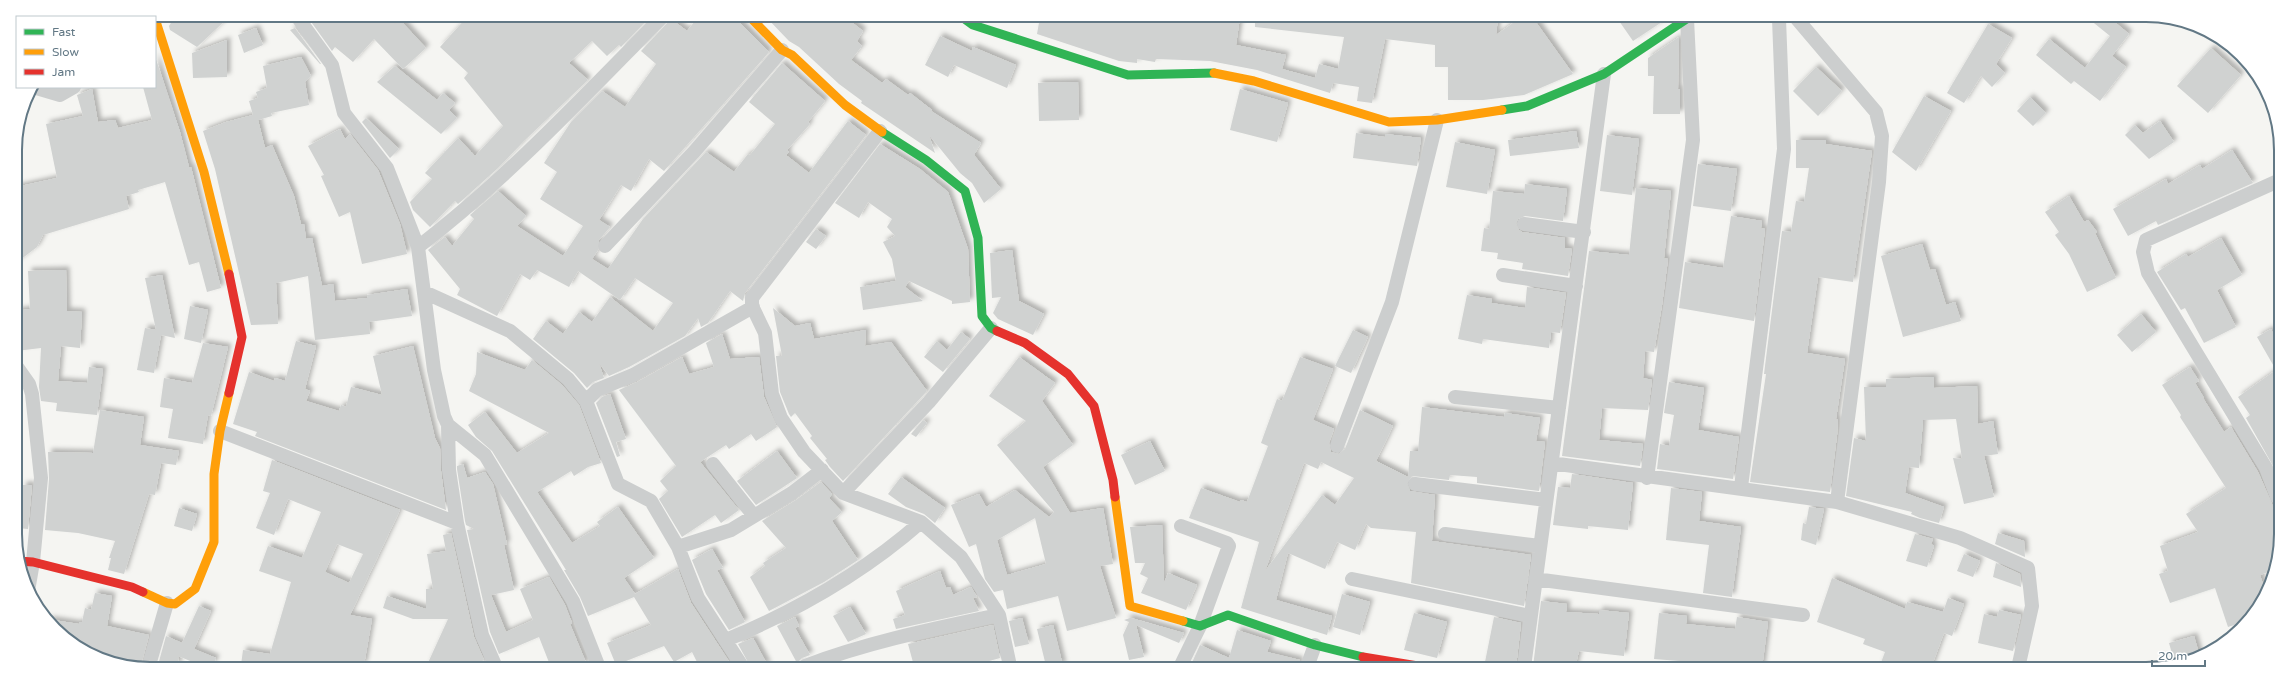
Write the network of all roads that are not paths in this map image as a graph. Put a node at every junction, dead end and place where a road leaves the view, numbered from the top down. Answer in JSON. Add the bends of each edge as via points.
{"nodes":[{"id":1,"x":156,"y":22,"type":"edge"},
{"id":2,"x":301,"y":22,"type":"edge"},
{"id":3,"x":657,"y":22,"type":"edge"},
{"id":4,"x":755,"y":22,"type":"edge"},
{"id":5,"x":969,"y":22,"type":"edge"},
{"id":6,"x":984,"y":22,"type":"edge"},
{"id":7,"x":1682,"y":22,"type":"edge"},
{"id":8,"x":1687,"y":22,"type":"edge"},
{"id":9,"x":1779,"y":22,"type":"edge"},
{"id":10,"x":1800,"y":22,"type":"edge"},
{"id":11,"x":782,"y":50,"type":"junction"},
{"id":12,"x":1604,"y":74,"type":"junction"},
{"id":13,"x":38,"y":88,"type":"edge"},
{"id":14,"x":72,"y":88,"type":"edge"},
{"id":15,"x":1436,"y":120,"type":"junction"},
{"id":16,"x":880,"y":131,"type":"junction"},
{"id":17,"x":2274,"y":183,"type":"edge"},
{"id":18,"x":1524,"y":224,"type":"dead end"},
{"id":19,"x":1584,"y":232,"type":"junction"},
{"id":20,"x":605,"y":246,"type":"dead end"},
{"id":21,"x":418,"y":247,"type":"junction"},
{"id":22,"x":1503,"y":275,"type":"dead end"},
{"id":23,"x":1576,"y":286,"type":"junction"},
{"id":24,"x":424,"y":292,"type":"junction"},
{"id":25,"x":753,"y":308,"type":"junction"},
{"id":26,"x":991,"y":328,"type":"junction"},
{"id":27,"x":22,"y":375,"type":"edge"},
{"id":28,"x":1455,"y":397,"type":"dead end"},
{"id":29,"x":586,"y":401,"type":"junction"},
{"id":30,"x":1559,"y":408,"type":"junction"},
{"id":31,"x":448,"y":425,"type":"junction"},
{"id":32,"x":220,"y":431,"type":"junction"},
{"id":33,"x":1337,"y":446,"type":"dead end"},
{"id":34,"x":1551,"y":463,"type":"junction"},
{"id":35,"x":714,"y":464,"type":"dead end"},
{"id":36,"x":822,"y":470,"type":"junction"},
{"id":37,"x":1647,"y":478,"type":"junction"},
{"id":38,"x":1415,"y":484,"type":"dead end"},
{"id":39,"x":1741,"y":487,"type":"junction"},
{"id":40,"x":2274,"y":489,"type":"edge"},
{"id":41,"x":843,"y":493,"type":"junction"},
{"id":42,"x":1546,"y":500,"type":"junction"},
{"id":43,"x":1837,"y":502,"type":"junction"},
{"id":44,"x":754,"y":516,"type":"junction"},
{"id":45,"x":921,"y":522,"type":"junction"},
{"id":46,"x":457,"y":523,"type":"junction"},
{"id":47,"x":1180,"y":526,"type":"dead end"},
{"id":48,"x":1445,"y":534,"type":"dead end"},
{"id":49,"x":1540,"y":546,"type":"junction"},
{"id":50,"x":678,"y":547,"type":"junction"},
{"id":51,"x":25,"y":561,"type":"edge"},
{"id":52,"x":33,"y":562,"type":"junction"},
{"id":53,"x":30,"y":578,"type":"edge"},
{"id":54,"x":1352,"y":579,"type":"dead end"},
{"id":55,"x":1535,"y":579,"type":"junction"},
{"id":56,"x":167,"y":603,"type":"junction"},
{"id":57,"x":999,"y":615,"type":"junction"},
{"id":58,"x":1803,"y":615,"type":"dead end"},
{"id":59,"x":1530,"y":616,"type":"junction"},
{"id":60,"x":1200,"y":626,"type":"junction"},
{"id":61,"x":726,"y":640,"type":"junction"},
{"id":62,"x":1314,"y":645,"type":"junction"},
{"id":63,"x":150,"y":662,"type":"edge"},
{"id":64,"x":494,"y":662,"type":"edge"},
{"id":65,"x":596,"y":662,"type":"edge"},
{"id":66,"x":740,"y":662,"type":"edge"},
{"id":67,"x":815,"y":662,"type":"edge"},
{"id":68,"x":1009,"y":662,"type":"edge"},
{"id":69,"x":1182,"y":662,"type":"edge"},
{"id":70,"x":1309,"y":662,"type":"edge"},
{"id":71,"x":1394,"y":662,"type":"edge"},
{"id":72,"x":1525,"y":662,"type":"edge"},
{"id":73,"x":2019,"y":662,"type":"edge"}],
"edges":[{"from":1,"to":32,"type":"street","via":[[204,172],[242,337]]},
{"from":2,"to":21,"type":"street","via":[[332,65],[344,113],[387,168]]},
{"from":3,"to":21,"type":"street","via":[[531,149],[462,213]]},
{"from":4,"to":11,"type":"street"},
{"from":5,"to":6,"type":"street","via":[[973,25]]},
{"from":6,"to":15,"type":"street","via":[[1128,75],[1208,72],[1254,81],[1389,122]]},
{"from":7,"to":12,"type":"street"},
{"from":8,"to":37,"type":"street","via":[[1693,140]]},
{"from":9,"to":39,"type":"street","via":[[1784,149]]},
{"from":10,"to":43,"type":"street","via":[[1876,112],[1882,136],[1879,182]]},
{"from":11,"to":16,"type":"street","via":[[792,54],[845,105]]},
{"from":11,"to":20,"type":"street","via":[[694,152]]},
{"from":12,"to":15,"type":"street","via":[[1527,106]]},
{"from":12,"to":19,"type":"street"},
{"from":13,"to":14,"type":"street","via":[[60,94]]},
{"from":15,"to":33,"type":"street","via":[[1392,302],[1372,360]]},
{"from":16,"to":25,"type":"street","via":[[752,298]]},
{"from":16,"to":26,"type":"street","via":[[926,160],[965,191],[978,238],[982,316]]},
{"from":17,"to":40,"type":"street","via":[[2146,240],[2143,252],[2148,273],[2266,468]]},
{"from":18,"to":19,"type":"street"},
{"from":19,"to":23,"type":"street"},
{"from":21,"to":24,"type":"street"},
{"from":22,"to":23,"type":"street"},
{"from":23,"to":30,"type":"street"},
{"from":24,"to":29,"type":"street","via":[[510,331],[568,379]]},
{"from":24,"to":31,"type":"street","via":[[434,370]]},
{"from":25,"to":29,"type":"street","via":[[633,375],[597,390]]},
{"from":25,"to":36,"type":"street","via":[[765,332],[772,394],[781,418],[804,452]]},
{"from":26,"to":41,"type":"street","via":[[929,402]]},
{"from":26,"to":60,"type":"street","via":[[1025,343],[1068,374],[1094,406],[1113,480],[1130,606]]},
{"from":27,"to":52,"type":"street","via":[[32,394],[41,478]]},
{"from":28,"to":30,"type":"street"},
{"from":29,"to":50,"type":"street","via":[[618,484],[651,501]]},
{"from":30,"to":34,"type":"street"},
{"from":31,"to":46,"type":"street","via":[[449,470]]},
{"from":31,"to":65,"type":"street","via":[[485,455],[573,601]]},
{"from":32,"to":46,"type":"street"},
{"from":32,"to":56,"type":"street","via":[[214,474],[214,542],[195,588],[175,604]]},
{"from":34,"to":37,"type":"street"},
{"from":34,"to":42,"type":"street"},
{"from":35,"to":44,"type":"street"},
{"from":36,"to":41,"type":"street"},
{"from":36,"to":44,"type":"street","via":[[792,493]]},
{"from":37,"to":39,"type":"street"},
{"from":38,"to":42,"type":"street"},
{"from":39,"to":43,"type":"street"},
{"from":41,"to":45,"type":"street"},
{"from":42,"to":49,"type":"street"},
{"from":43,"to":73,"type":"street","via":[[1960,538],[2028,568],[2032,606]]},
{"from":44,"to":50,"type":"street","via":[[731,530]]},
{"from":45,"to":57,"type":"street","via":[[961,557]]},
{"from":45,"to":61,"type":"street","via":[[854,574],[764,624]]},
{"from":46,"to":64,"type":"street","via":[[482,635]]},
{"from":47,"to":60,"type":"street","via":[[1228,543],[1230,546]]},
{"from":48,"to":49,"type":"street"},
{"from":49,"to":55,"type":"street"},
{"from":50,"to":61,"type":"street","via":[[698,598]]},
{"from":51,"to":52,"type":"street"},
{"from":52,"to":53,"type":"street"},
{"from":52,"to":56,"type":"street","via":[[132,587]]},
{"from":54,"to":59,"type":"street"},
{"from":55,"to":58,"type":"street"},
{"from":55,"to":59,"type":"street"},
{"from":56,"to":63,"type":"street"},
{"from":57,"to":67,"type":"street","via":[[895,637],[846,650]]},
{"from":57,"to":68,"type":"street"},
{"from":59,"to":72,"type":"street"},
{"from":60,"to":62,"type":"street","via":[[1228,615]]},
{"from":60,"to":69,"type":"street"},
{"from":61,"to":66,"type":"street"},
{"from":62,"to":70,"type":"street"},
{"from":62,"to":71,"type":"street"}]}
